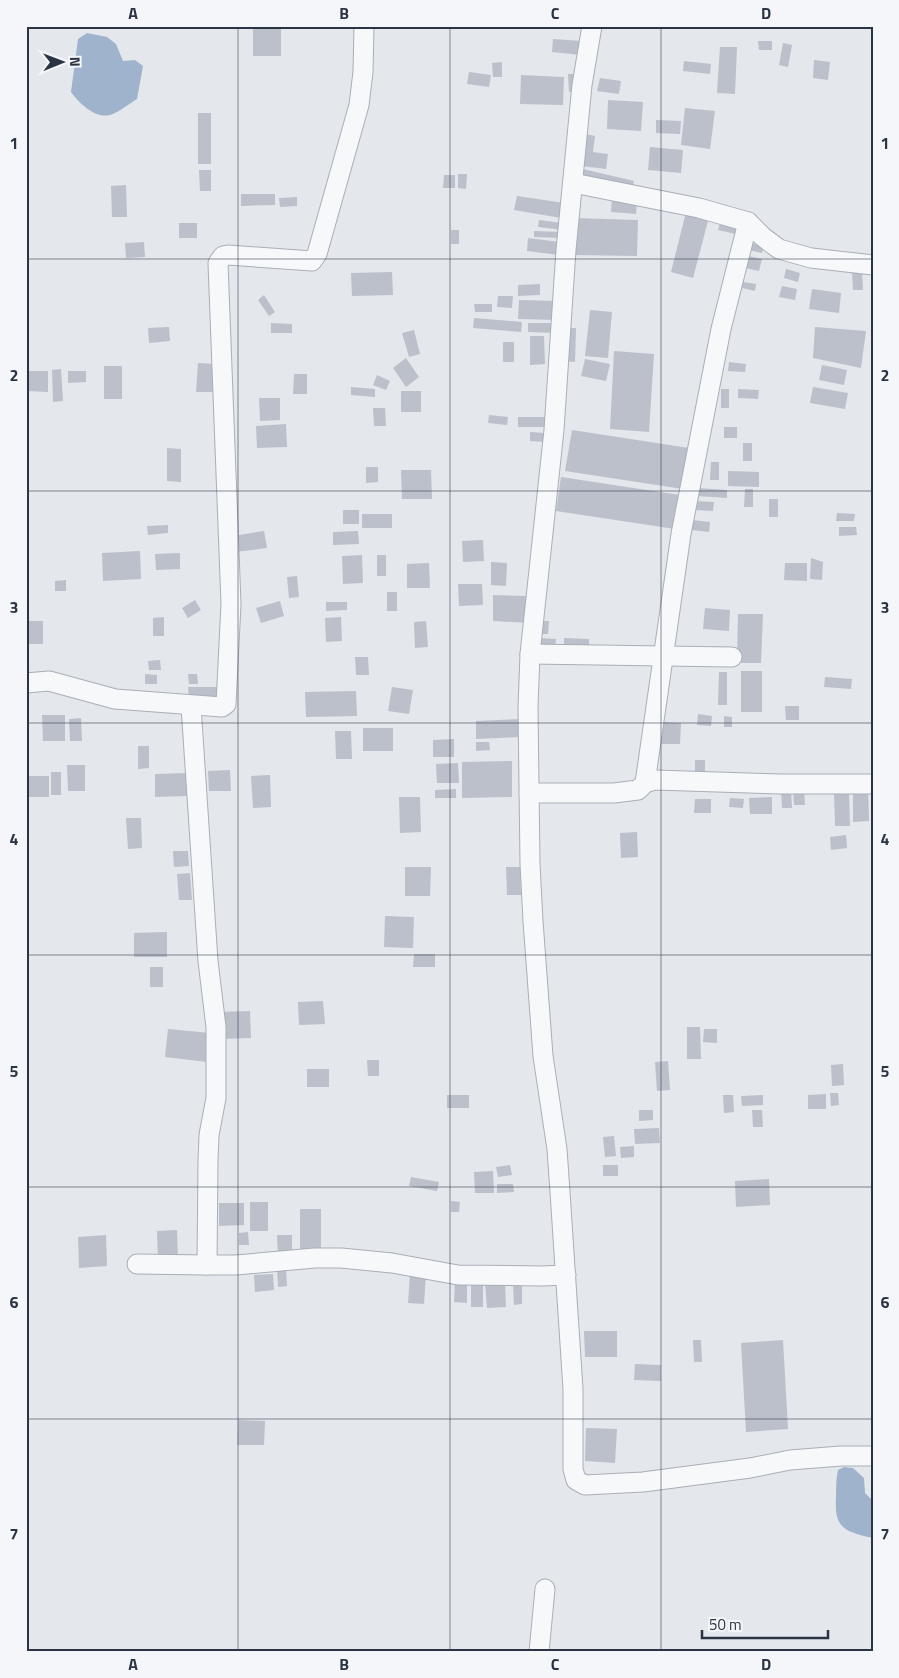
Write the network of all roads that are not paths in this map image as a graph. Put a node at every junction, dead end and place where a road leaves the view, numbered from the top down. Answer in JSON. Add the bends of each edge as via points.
{"nodes":[{"id":1,"x":364,"y":26,"type":"edge"},
{"id":2,"x":592,"y":26,"type":"edge"},
{"id":3,"x":573,"y":183,"type":"junction"},
{"id":4,"x":748,"y":222,"type":"junction"},
{"id":5,"x":873,"y":265,"type":"edge"},
{"id":6,"x":530,"y":654,"type":"junction"},
{"id":7,"x":663,"y":655,"type":"junction"},
{"id":8,"x":732,"y":657,"type":"dead end"},
{"id":9,"x":26,"y":683,"type":"edge"},
{"id":10,"x":192,"y":706,"type":"junction"},
{"id":11,"x":645,"y":782,"type":"junction"},
{"id":12,"x":873,"y":784,"type":"edge"},
{"id":13,"x":529,"y":793,"type":"junction"},
{"id":14,"x":137,"y":1264,"type":"dead end"},
{"id":15,"x":206,"y":1264,"type":"junction"},
{"id":16,"x":566,"y":1275,"type":"junction"},
{"id":17,"x":873,"y":1456,"type":"edge"},
{"id":18,"x":545,"y":1589,"type":"dead end"},
{"id":19,"x":539,"y":1652,"type":"edge"}],
"edges":[{"from":1,"to":10,"type":"street","via":[[359,105],[317,254],[312,261],[228,255],[222,256],[218,263],[230,604],[226,704],[222,707]]},
{"from":2,"to":3,"type":"street","via":[[582,85]]},
{"from":3,"to":4,"type":"street","via":[[700,208]]},
{"from":3,"to":6,"type":"street","via":[[554,430]]},
{"from":4,"to":5,"type":"street","via":[[779,249],[811,258]]},
{"from":4,"to":7,"type":"street","via":[[701,432],[681,534]]},
{"from":6,"to":7,"type":"street"},
{"from":6,"to":13,"type":"street"},
{"from":7,"to":8,"type":"street"},
{"from":7,"to":11,"type":"street"},
{"from":9,"to":10,"type":"street","via":[[49,681],[115,700]]},
{"from":10,"to":15,"type":"street","via":[[208,961],[216,1027],[216,1098],[209,1135]]},
{"from":11,"to":12,"type":"street"},
{"from":11,"to":13,"type":"street","via":[[638,790],[614,793]]},
{"from":13,"to":16,"type":"street","via":[[537,990],[557,1149]]},
{"from":14,"to":15,"type":"street"},
{"from":15,"to":16,"type":"street","via":[[341,1258],[458,1275]]},
{"from":16,"to":17,"type":"street","via":[[576,1480],[585,1484],[643,1482],[798,1459]]},
{"from":18,"to":19,"type":"street"}]}
